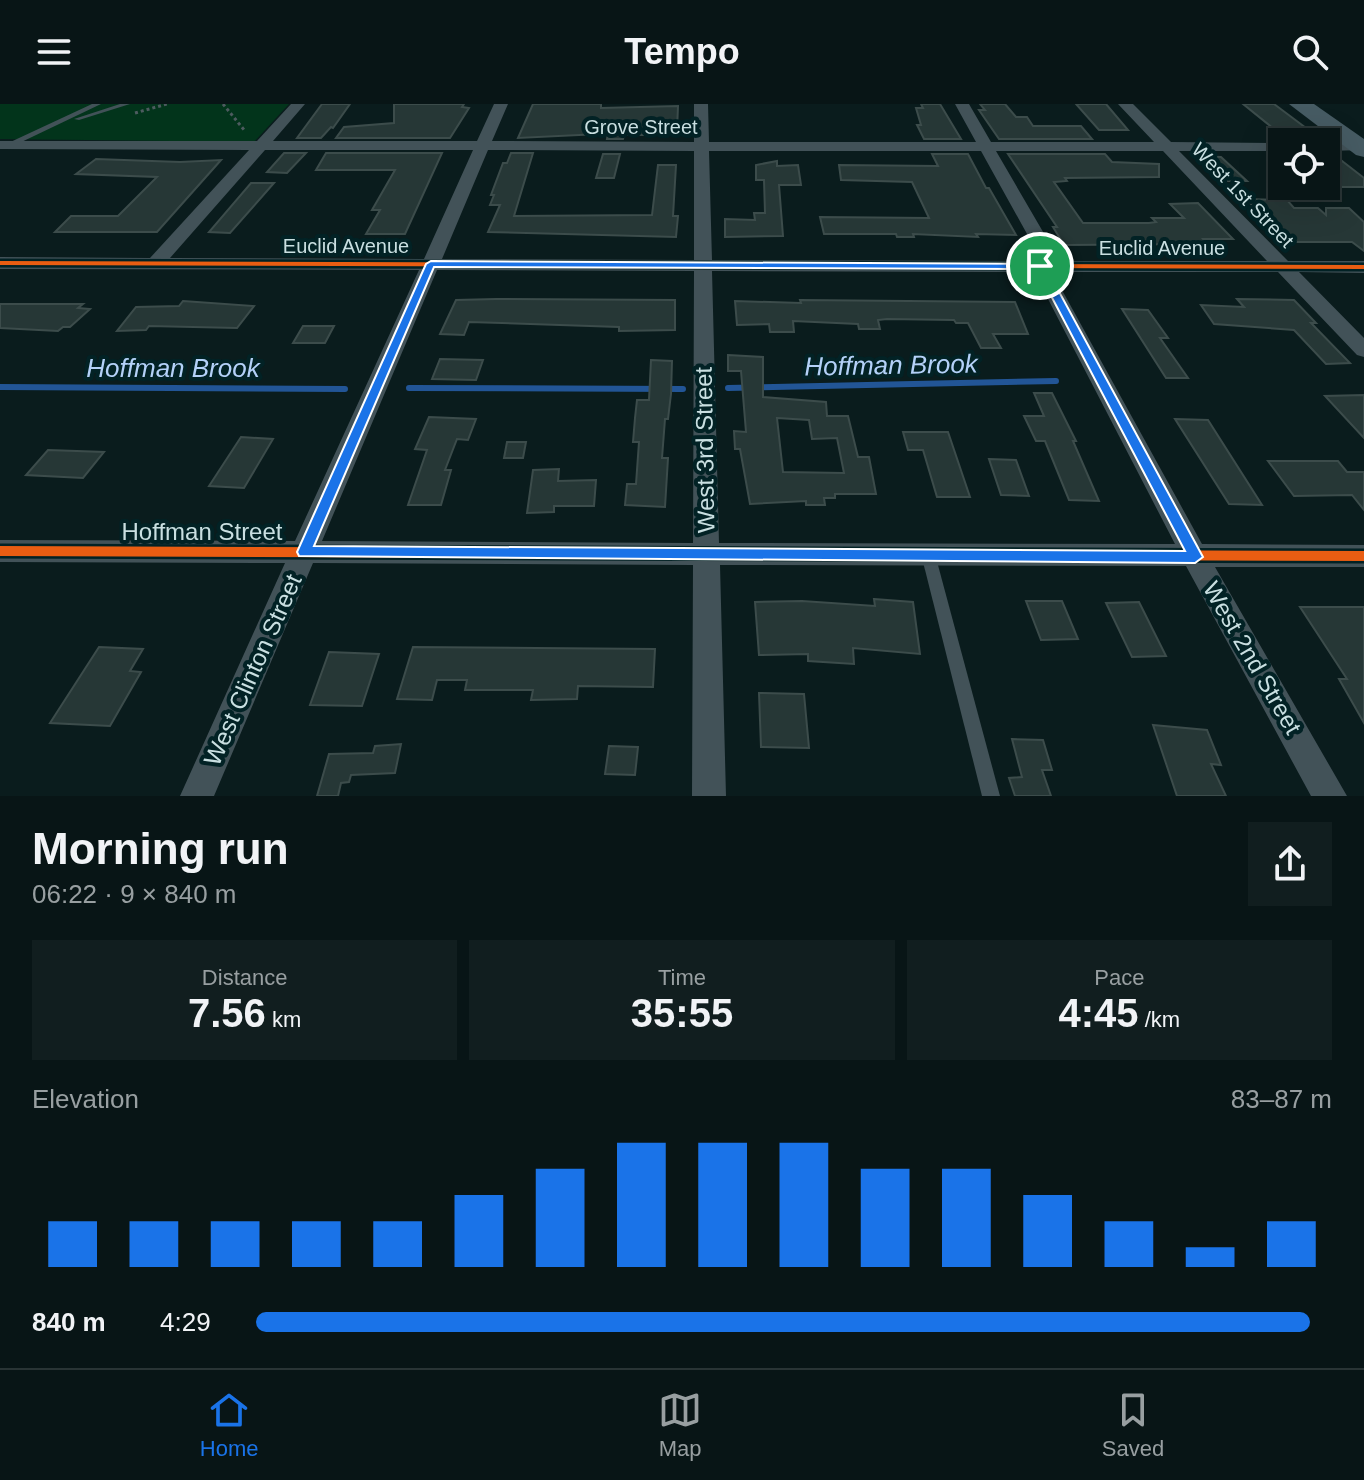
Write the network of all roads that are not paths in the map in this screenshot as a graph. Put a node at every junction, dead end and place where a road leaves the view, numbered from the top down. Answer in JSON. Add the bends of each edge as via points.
{"nodes":[{"id":1,"x":98,"y":104,"type":"edge"},
{"id":2,"x":127,"y":104,"type":"edge"},
{"id":3,"x":298,"y":104,"type":"edge"},
{"id":4,"x":501,"y":104,"type":"edge"},
{"id":5,"x":701,"y":104,"type":"edge"},
{"id":6,"x":962,"y":104,"type":"edge"},
{"id":7,"x":1125,"y":104,"type":"edge"},
{"id":8,"x":1300,"y":104,"type":"edge"},
{"id":9,"x":62,"y":122,"type":"junction"},
{"id":10,"x":254,"y":141,"type":"junction"},
{"id":11,"x":3,"y":147,"type":"edge"},
{"id":12,"x":482,"y":147,"type":"junction"},
{"id":13,"x":701,"y":147,"type":"junction"},
{"id":14,"x":1268,"y":147,"type":"edge"},
{"id":15,"x":1340,"y":147,"type":"edge"},
{"id":16,"x":988,"y":148,"type":"junction"},
{"id":17,"x":1167,"y":148,"type":"junction"},
{"id":18,"x":1362,"y":148,"type":"edge"},
{"id":19,"x":0,"y":263,"type":"edge"},
{"id":20,"x":155,"y":264,"type":"junction"},
{"id":21,"x":431,"y":264,"type":"junction"},
{"id":22,"x":702,"y":266,"type":"junction"},
{"id":23,"x":1047,"y":266,"type":"junction"},
{"id":24,"x":1281,"y":267,"type":"junction"},
{"id":25,"x":1364,"y":267,"type":"edge"},
{"id":26,"x":1364,"y":350,"type":"edge"},
{"id":27,"x":0,"y":551,"type":"edge"},
{"id":28,"x":304,"y":552,"type":"junction"},
{"id":29,"x":706,"y":554,"type":"junction"},
{"id":30,"x":928,"y":554,"type":"junction"},
{"id":31,"x":1364,"y":556,"type":"edge"},
{"id":32,"x":1195,"y":557,"type":"junction"},
{"id":33,"x":197,"y":796,"type":"edge"},
{"id":34,"x":709,"y":796,"type":"edge"},
{"id":35,"x":991,"y":796,"type":"edge"},
{"id":36,"x":1330,"y":796,"type":"edge"}],
"edges":[{"from":1,"to":9,"type":"lane"},
{"from":2,"to":9,"type":"lane"},
{"from":3,"to":10,"type":"street"},
{"from":4,"to":12,"type":"street","name":"West Clinton Street"},
{"from":5,"to":13,"type":"street","name":"West 3rd Street"},
{"from":6,"to":16,"type":"street","name":"West 2nd Street"},
{"from":7,"to":17,"type":"street","name":"West 1st Street"},
{"from":8,"to":18,"type":"main road"},
{"from":9,"to":11,"type":"lane"},
{"from":10,"to":11,"type":"street","name":"Grove Street"},
{"from":10,"to":12,"type":"street","name":"Grove Street"},
{"from":10,"to":20,"type":"street"},
{"from":12,"to":13,"type":"street","name":"Grove Street"},
{"from":12,"to":21,"type":"street","name":"West Clinton Street"},
{"from":13,"to":16,"type":"street","name":"Grove Street"},
{"from":13,"to":22,"type":"street","name":"West 3rd Street"},
{"from":14,"to":17,"type":"street","name":"Grove Street"},
{"from":15,"to":18,"type":"street"},
{"from":16,"to":17,"type":"street","name":"Grove Street"},
{"from":16,"to":23,"type":"street","name":"West 2nd Street"},
{"from":17,"to":24,"type":"street","name":"West 1st Street"},
{"from":19,"to":20,"type":"street","name":"Euclid Avenue"},
{"from":20,"to":21,"type":"street","name":"Euclid Avenue"},
{"from":21,"to":22,"type":"street","name":"Euclid Avenue"},
{"from":21,"to":28,"type":"street","name":"West Clinton Street"},
{"from":22,"to":23,"type":"street","name":"Euclid Avenue"},
{"from":22,"to":29,"type":"street","name":"West 3rd Street"},
{"from":23,"to":24,"type":"street","name":"Euclid Avenue"},
{"from":23,"to":32,"type":"street","name":"West 2nd Street"},
{"from":24,"to":25,"type":"street","name":"Euclid Avenue"},
{"from":24,"to":26,"type":"street","name":"West 1st Street"},
{"from":27,"to":28,"type":"street","name":"Hoffman Street"},
{"from":28,"to":29,"type":"street","name":"Hoffman Street"},
{"from":28,"to":33,"type":"street","name":"West Clinton Street"},
{"from":29,"to":30,"type":"street","name":"Hoffman Street"},
{"from":29,"to":34,"type":"street","name":"West 3rd Street"},
{"from":30,"to":32,"type":"street","name":"Hoffman Street"},
{"from":30,"to":35,"type":"lane"},
{"from":31,"to":32,"type":"street","name":"Hoffman Street"},
{"from":32,"to":36,"type":"street","name":"West 2nd Street"}]}
